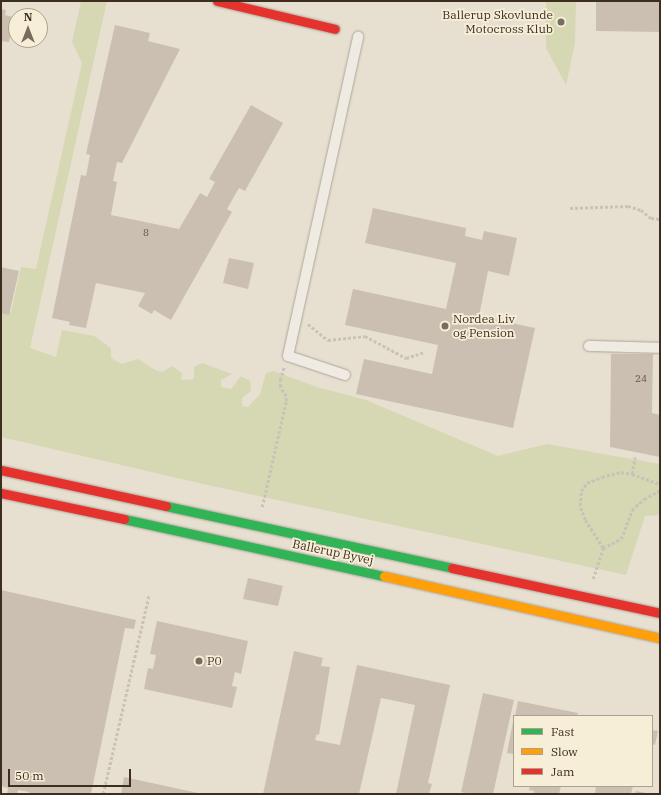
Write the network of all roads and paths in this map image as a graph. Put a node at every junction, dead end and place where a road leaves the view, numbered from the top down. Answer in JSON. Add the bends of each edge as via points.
{"nodes":[{"id":1,"x":217,"y":1,"type":"edge"},
{"id":2,"x":335,"y":29,"type":"dead end"},
{"id":3,"x":358,"y":37,"type":"dead end"},
{"id":4,"x":570,"y":208,"type":"dead end"},
{"id":5,"x":660,"y":219,"type":"edge"},
{"id":6,"x":296,"y":321,"type":"junction"},
{"id":7,"x":589,"y":346,"type":"dead end"},
{"id":8,"x":660,"y":348,"type":"edge"},
{"id":9,"x":425,"y":352,"type":"dead end"},
{"id":10,"x":288,"y":356,"type":"junction"},
{"id":11,"x":345,"y":374,"type":"dead end"},
{"id":12,"x":635,"y":458,"type":"dead end"},
{"id":13,"x":1,"y":470,"type":"edge"},
{"id":14,"x":632,"y":474,"type":"junction"},
{"id":15,"x":660,"y":484,"type":"edge"},
{"id":16,"x":660,"y":490,"type":"edge"},
{"id":17,"x":1,"y":493,"type":"edge"},
{"id":18,"x":262,"y":507,"type":"dead end"},
{"id":19,"x":602,"y":548,"type":"junction"},
{"id":20,"x":594,"y":579,"type":"dead end"},
{"id":21,"x":149,"y":595,"type":"dead end"},
{"id":22,"x":660,"y":613,"type":"edge"},
{"id":23,"x":660,"y":638,"type":"edge"},
{"id":24,"x":102,"y":794,"type":"edge"}],
"edges":[{"from":1,"to":2,"type":"main road"},
{"from":3,"to":6,"type":"lane"},
{"from":4,"to":5,"type":"path","via":[[628,206],[641,210],[651,218]]},
{"from":6,"to":9,"type":"path","via":[[308,324],[328,340],[365,336],[406,358]]},
{"from":6,"to":10,"type":"lane"},
{"from":7,"to":8,"type":"lane"},
{"from":10,"to":11,"type":"lane"},
{"from":10,"to":18,"type":"path","via":[[280,380],[286,401]]},
{"from":12,"to":14,"type":"path"},
{"from":13,"to":22,"type":"main road","name":"Ballerup Byvej"},
{"from":14,"to":15,"type":"path"},
{"from":14,"to":19,"type":"path","via":[[621,472],[602,477],[587,483],[581,491],[580,506],[585,520]]},
{"from":16,"to":19,"type":"path","via":[[632,510],[621,539]]},
{"from":17,"to":23,"type":"main road","name":"Ballerup Byvej","via":[[324,562]]},
{"from":19,"to":20,"type":"path"},
{"from":21,"to":24,"type":"path"}]}
